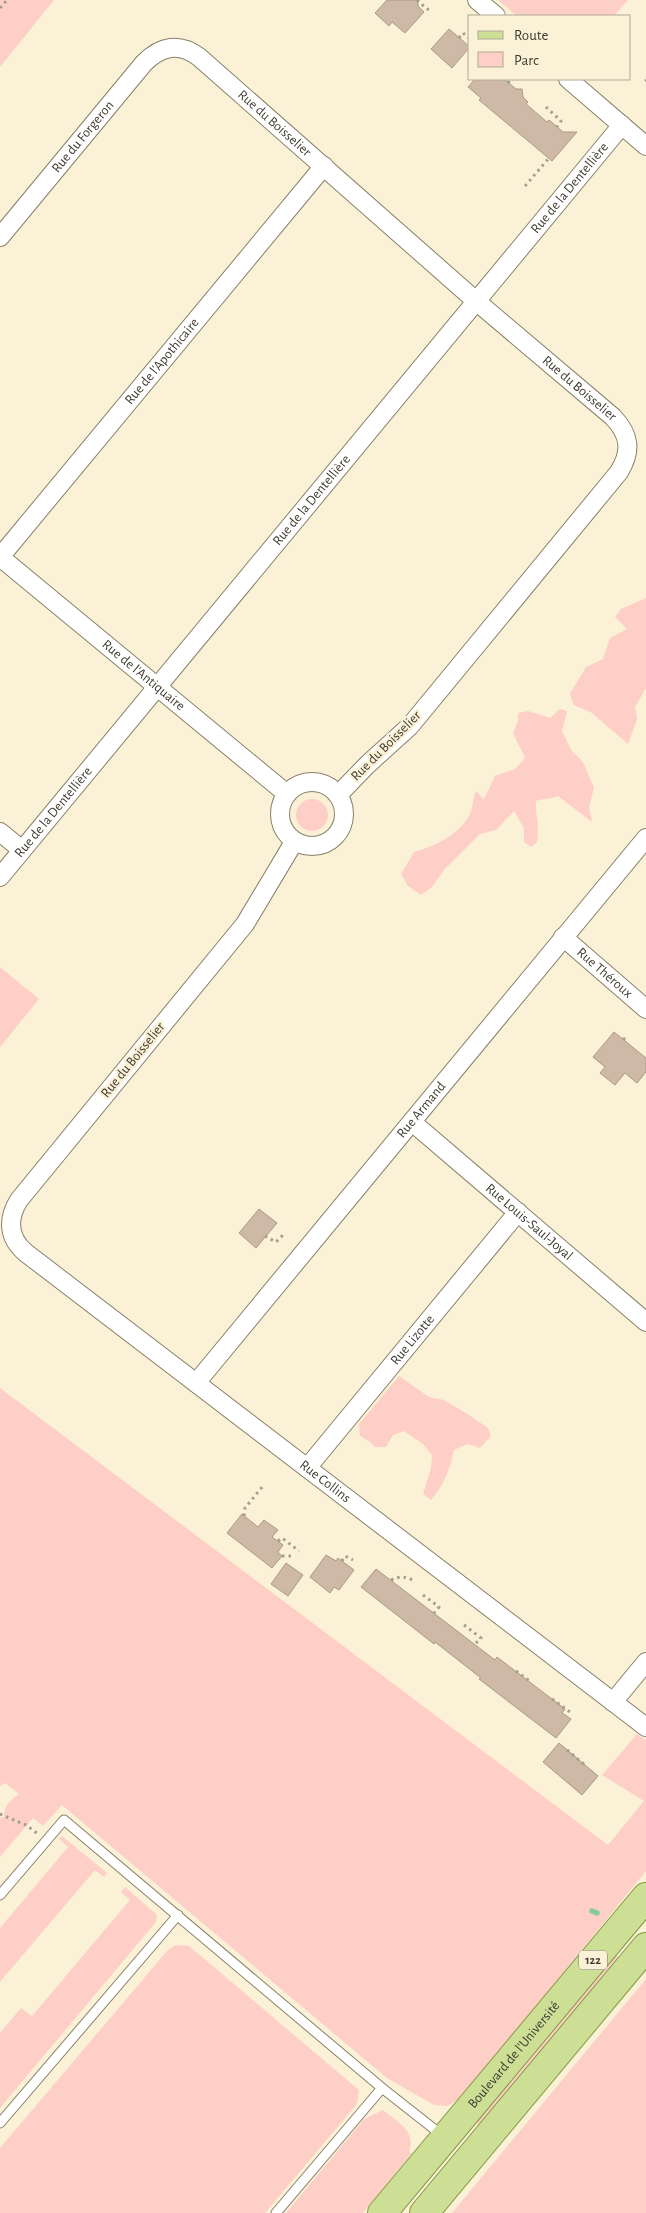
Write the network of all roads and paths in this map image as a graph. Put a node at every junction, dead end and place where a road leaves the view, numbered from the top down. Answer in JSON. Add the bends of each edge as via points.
{"nodes":[{"id":1,"x":7,"y":0,"type":"edge"},
{"id":2,"x":417,"y":0,"type":"edge"},
{"id":3,"x":0,"y":8,"type":"edge"},
{"id":4,"x":432,"y":10,"type":"dead end"},
{"id":5,"x":468,"y":37,"type":"edge"},
{"id":6,"x":459,"y":38,"type":"dead end"},
{"id":7,"x":172,"y":47,"type":"joint"},
{"id":8,"x":510,"y":80,"type":"edge"},
{"id":9,"x":569,"y":80,"type":"edge"},
{"id":10,"x":508,"y":83,"type":"dead end"},
{"id":11,"x":546,"y":107,"type":"dead end"},
{"id":12,"x":622,"y":125,"type":"junction"},
{"id":13,"x":557,"y":127,"type":"dead end"},
{"id":14,"x":646,"y":146,"type":"edge"},
{"id":15,"x":549,"y":158,"type":"dead end"},
{"id":16,"x":324,"y":166,"type":"junction"},
{"id":17,"x":525,"y":186,"type":"dead end"},
{"id":18,"x":0,"y":237,"type":"edge"},
{"id":19,"x":476,"y":300,"type":"junction"},
{"id":20,"x":0,"y":557,"type":"edge"},
{"id":21,"x":157,"y":686,"type":"junction"},
{"id":22,"x":287,"y":794,"type":"junction"},
{"id":23,"x":338,"y":795,"type":"junction"},
{"id":24,"x":0,"y":832,"type":"edge"},
{"id":25,"x":646,"y":838,"type":"edge"},
{"id":26,"x":294,"y":842,"type":"junction"},
{"id":27,"x":22,"y":850,"type":"junction"},
{"id":28,"x":0,"y":876,"type":"edge"},
{"id":29,"x":563,"y":938,"type":"junction"},
{"id":30,"x":646,"y":1009,"type":"edge"},
{"id":31,"x":624,"y":1035,"type":"dead end"},
{"id":32,"x":624,"y":1040,"type":"dead end"},
{"id":33,"x":412,"y":1122,"type":"junction"},
{"id":34,"x":518,"y":1212,"type":"junction"},
{"id":35,"x":11,"y":1230,"type":"joint"},
{"id":36,"x":284,"y":1234,"type":"dead end"},
{"id":37,"x":265,"y":1236,"type":"dead end"},
{"id":38,"x":646,"y":1322,"type":"edge"},
{"id":39,"x":196,"y":1383,"type":"junction"},
{"id":40,"x":307,"y":1468,"type":"junction"},
{"id":41,"x":263,"y":1486,"type":"dead end"},
{"id":42,"x":244,"y":1516,"type":"dead end"},
{"id":43,"x":278,"y":1541,"type":"dead end"},
{"id":44,"x":299,"y":1551,"type":"dead end"},
{"id":45,"x":282,"y":1556,"type":"dead end"},
{"id":46,"x":295,"y":1556,"type":"dead end"},
{"id":47,"x":353,"y":1560,"type":"dead end"},
{"id":48,"x":342,"y":1561,"type":"dead end"},
{"id":49,"x":391,"y":1580,"type":"dead end"},
{"id":50,"x":414,"y":1581,"type":"dead end"},
{"id":51,"x":423,"y":1595,"type":"dead end"},
{"id":52,"x":434,"y":1613,"type":"dead end"},
{"id":53,"x":464,"y":1625,"type":"dead end"},
{"id":54,"x":475,"y":1644,"type":"dead end"},
{"id":55,"x":646,"y":1662,"type":"edge"},
{"id":56,"x":516,"y":1672,"type":"dead end"},
{"id":57,"x":531,"y":1682,"type":"dead end"},
{"id":58,"x":552,"y":1699,"type":"dead end"},
{"id":59,"x":613,"y":1702,"type":"junction"},
{"id":60,"x":570,"y":1712,"type":"dead end"},
{"id":61,"x":646,"y":1727,"type":"edge"},
{"id":62,"x":567,"y":1750,"type":"dead end"},
{"id":63,"x":585,"y":1765,"type":"dead end"},
{"id":64,"x":0,"y":1814,"type":"edge"},
{"id":65,"x":46,"y":1840,"type":"junction"},
{"id":66,"x":0,"y":1894,"type":"edge"},
{"id":67,"x":646,"y":1897,"type":"edge"},
{"id":68,"x":178,"y":1915,"type":"junction"},
{"id":69,"x":646,"y":1948,"type":"edge"},
{"id":70,"x":382,"y":2088,"type":"junction"},
{"id":71,"x":0,"y":2123,"type":"edge"},
{"id":72,"x":445,"y":2138,"type":"junction"},
{"id":73,"x":470,"y":2158,"type":"junction"},
{"id":74,"x":276,"y":2213,"type":"edge"},
{"id":75,"x":382,"y":2213,"type":"edge"},
{"id":76,"x":424,"y":2213,"type":"edge"}],
"edges":[{"from":1,"to":3,"type":"path"},
{"from":2,"to":4,"type":"path"},
{"from":5,"to":6,"type":"path","via":[[463,33]]},
{"from":7,"to":16,"type":"street","name":"Rue du Boisselier","via":[[199,57]]},
{"from":7,"to":18,"type":"street","name":"Rue du Forgeron","via":[[157,52],[144,62]]},
{"from":8,"to":10,"type":"path"},
{"from":9,"to":12,"type":"street"},
{"from":11,"to":13,"type":"path","via":[[561,121]]},
{"from":12,"to":14,"type":"street"},
{"from":12,"to":19,"type":"street","name":"Rue de la Dentellière"},
{"from":15,"to":17,"type":"path"},
{"from":16,"to":19,"type":"street","name":"Rue du Boisselier"},
{"from":16,"to":20,"type":"street","name":"Rue de l'Apothicaire"},
{"from":19,"to":21,"type":"street","name":"Rue de la Dentellière"},
{"from":19,"to":23,"type":"street","name":"Rue du Boisselier","via":[[621,425],[628,442],[625,463],[410,726]]},
{"from":20,"to":21,"type":"street","name":"Rue de l'Antiquaire"},
{"from":21,"to":22,"type":"street","name":"Rue de l'Antiquaire"},
{"from":21,"to":27,"type":"street","name":"Rue de la Dentellière"},
{"from":22,"to":23,"type":"street","via":[[308,782],[325,785]]},
{"from":22,"to":26,"type":"street","via":[[282,802],[280,820]]},
{"from":23,"to":26,"type":"street","via":[[344,821],[336,836],[320,846]]},
{"from":24,"to":27,"type":"street"},
{"from":25,"to":29,"type":"street","name":"Rue Armand"},
{"from":26,"to":35,"type":"street","name":"Rue du Boisselier","via":[[245,924],[19,1200],[13,1212]]},
{"from":27,"to":28,"type":"street","name":"Rue de la Dentellière"},
{"from":29,"to":30,"type":"street","name":"Rue Théroux"},
{"from":29,"to":33,"type":"street","name":"Rue Armand"},
{"from":31,"to":32,"type":"path"},
{"from":33,"to":34,"type":"street","name":"Rue Louis-Saul-Joyal"},
{"from":33,"to":39,"type":"street","name":"Rue Armand"},
{"from":34,"to":38,"type":"street","name":"Rue Louis-Saul-Joyal"},
{"from":34,"to":40,"type":"street","name":"Rue Lizotte"},
{"from":35,"to":39,"type":"street","name":"Rue Collins","via":[[16,1243],[26,1254]]},
{"from":36,"to":37,"type":"path","via":[[276,1242]]},
{"from":39,"to":40,"type":"street","name":"Rue Collins"},
{"from":40,"to":59,"type":"street","name":"Rue Collins"},
{"from":41,"to":42,"type":"path","via":[[245,1508]]},
{"from":43,"to":44,"type":"path","via":[[282,1538]]},
{"from":45,"to":46,"type":"path"},
{"from":47,"to":48,"type":"path","via":[[345,1556]]},
{"from":49,"to":50,"type":"path","via":[[408,1577]]},
{"from":51,"to":52,"type":"path","via":[[439,1607]]},
{"from":53,"to":54,"type":"path","via":[[481,1638]]},
{"from":55,"to":59,"type":"street"},
{"from":56,"to":57,"type":"path"},
{"from":58,"to":60,"type":"path"},
{"from":59,"to":61,"type":"street","name":"Rue Collins"},
{"from":62,"to":63,"type":"path"},
{"from":64,"to":65,"type":"path","via":[[26,1825]]},
{"from":65,"to":66,"type":"lane"},
{"from":65,"to":68,"type":"lane","via":[[64,1820]]},
{"from":67,"to":72,"type":"main road","name":"Boulevard de l'Université","number":"122"},
{"from":68,"to":70,"type":"lane"},
{"from":68,"to":71,"type":"lane"},
{"from":69,"to":73,"type":"main road"},
{"from":70,"to":72,"type":"lane"},
{"from":70,"to":74,"type":"lane"},
{"from":72,"to":73,"type":"street"},
{"from":72,"to":75,"type":"main road","name":"Boulevard de l'Université","number":"122"},
{"from":73,"to":76,"type":"main road"}]}
